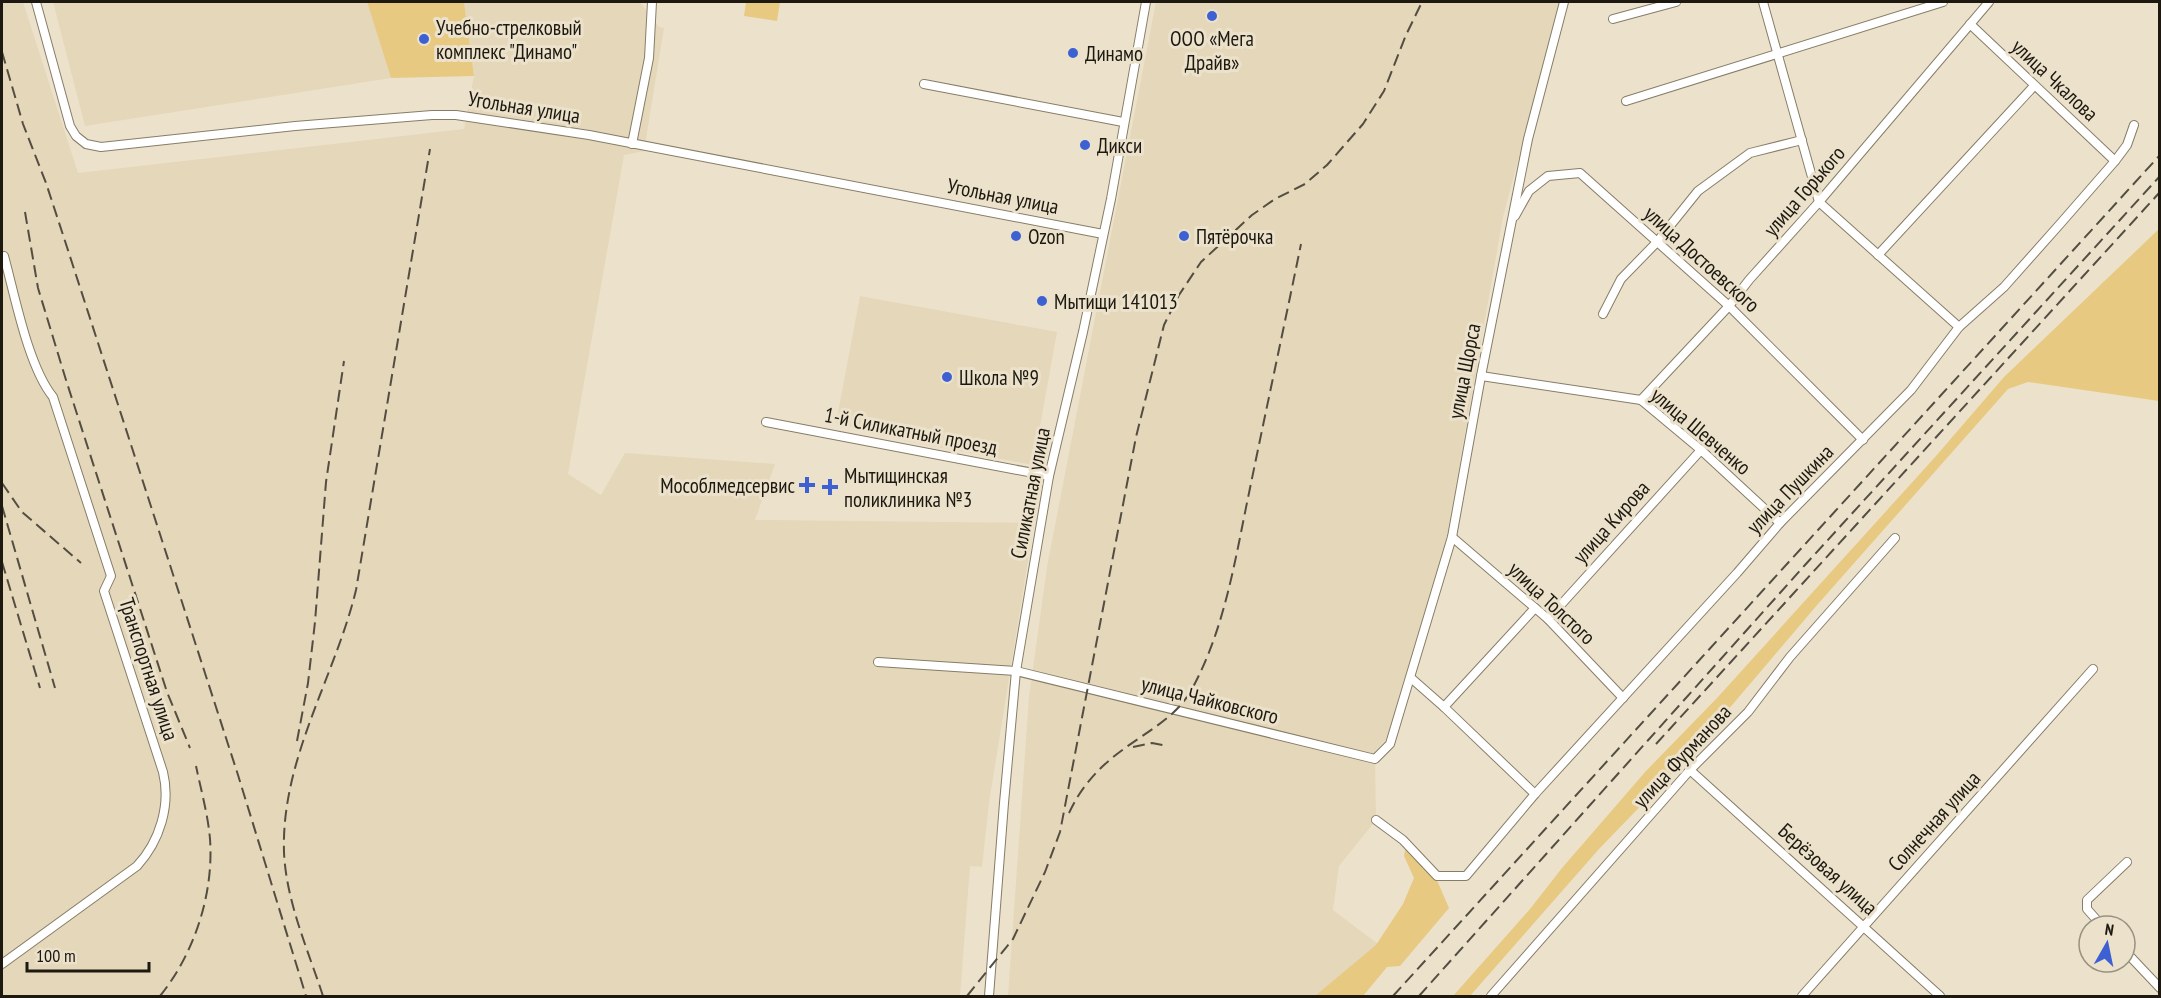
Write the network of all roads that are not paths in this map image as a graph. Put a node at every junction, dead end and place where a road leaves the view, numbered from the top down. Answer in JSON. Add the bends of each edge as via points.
{"nodes":[{"id":1,"x":36,"y":2,"type":"edge"},
{"id":2,"x":652,"y":2,"type":"edge"},
{"id":3,"x":1146,"y":2,"type":"edge"},
{"id":4,"x":1564,"y":2,"type":"edge"},
{"id":5,"x":1676,"y":2,"type":"edge"},
{"id":6,"x":1763,"y":2,"type":"edge"},
{"id":7,"x":1943,"y":2,"type":"edge"},
{"id":8,"x":1989,"y":2,"type":"edge"},
{"id":9,"x":1613,"y":19,"type":"dead end"},
{"id":10,"x":1970,"y":24,"type":"junction"},
{"id":11,"x":1778,"y":54,"type":"junction"},
{"id":12,"x":924,"y":84,"type":"dead end"},
{"id":13,"x":2034,"y":86,"type":"junction"},
{"id":14,"x":1626,"y":101,"type":"dead end"},
{"id":15,"x":1123,"y":122,"type":"junction"},
{"id":16,"x":2134,"y":125,"type":"dead end"},
{"id":17,"x":1802,"y":140,"type":"junction"},
{"id":18,"x":632,"y":144,"type":"junction"},
{"id":19,"x":2115,"y":161,"type":"junction"},
{"id":20,"x":1819,"y":202,"type":"junction"},
{"id":21,"x":1512,"y":222,"type":"junction"},
{"id":22,"x":1103,"y":234,"type":"junction"},
{"id":23,"x":1657,"y":242,"type":"junction"},
{"id":24,"x":1878,"y":255,"type":"junction"},
{"id":25,"x":4,"y":256,"type":"dead end"},
{"id":26,"x":1729,"y":306,"type":"junction"},
{"id":27,"x":1603,"y":314,"type":"dead end"},
{"id":28,"x":1959,"y":327,"type":"junction"},
{"id":29,"x":1481,"y":376,"type":"junction"},
{"id":30,"x":1641,"y":400,"type":"junction"},
{"id":31,"x":766,"y":422,"type":"dead end"},
{"id":32,"x":1863,"y":440,"type":"junction"},
{"id":33,"x":1701,"y":450,"type":"junction"},
{"id":34,"x":1049,"y":476,"type":"junction"},
{"id":35,"x":1780,"y":523,"type":"junction"},
{"id":36,"x":1452,"y":537,"type":"junction"},
{"id":37,"x":1895,"y":538,"type":"dead end"},
{"id":38,"x":1535,"y":608,"type":"junction"},
{"id":39,"x":1548,"y":619,"type":"junction"},
{"id":40,"x":878,"y":662,"type":"dead end"},
{"id":41,"x":2093,"y":669,"type":"dead end"},
{"id":42,"x":1016,"y":671,"type":"junction"},
{"id":43,"x":1411,"y":678,"type":"junction"},
{"id":44,"x":1623,"y":698,"type":"junction"},
{"id":45,"x":1444,"y":707,"type":"junction"},
{"id":46,"x":1390,"y":744,"type":"joint"},
{"id":47,"x":1690,"y":770,"type":"junction"},
{"id":48,"x":1535,"y":794,"type":"junction"},
{"id":49,"x":1377,"y":820,"type":"dead end"},
{"id":50,"x":2127,"y":862,"type":"dead end"},
{"id":51,"x":2091,"y":914,"type":"edge"},
{"id":52,"x":1864,"y":926,"type":"junction"},
{"id":53,"x":2,"y":964,"type":"edge"},
{"id":54,"x":2137,"y":964,"type":"edge"},
{"id":55,"x":2160,"y":988,"type":"edge"},
{"id":56,"x":989,"y":996,"type":"edge"},
{"id":57,"x":1491,"y":996,"type":"edge"},
{"id":58,"x":1802,"y":996,"type":"edge"},
{"id":59,"x":1940,"y":996,"type":"edge"}],
"edges":[{"from":1,"to":18,"type":"street","name":"Угольная улица","via":[[70,126],[86,144],[129,145],[432,115],[463,116]]},
{"from":2,"to":18,"type":"street","via":[[649,58]]},
{"from":3,"to":15,"type":"street","name":"Силикатная улица"},
{"from":4,"to":21,"type":"street","name":"улица Щорса","via":[[1528,139]]},
{"from":5,"to":9,"type":"street"},
{"from":6,"to":11,"type":"street"},
{"from":7,"to":11,"type":"street"},
{"from":8,"to":10,"type":"street","name":"улица Горького"},
{"from":10,"to":13,"type":"street","name":"улица Чкалова"},
{"from":10,"to":20,"type":"street","name":"улица Горького"},
{"from":11,"to":14,"type":"street"},
{"from":11,"to":17,"type":"street"},
{"from":12,"to":15,"type":"street"},
{"from":13,"to":19,"type":"street","name":"улица Чкалова"},
{"from":13,"to":24,"type":"street"},
{"from":15,"to":22,"type":"street","name":"Силикатная улица"},
{"from":16,"to":19,"type":"street","name":"улица Пушкина"},
{"from":17,"to":20,"type":"street"},
{"from":17,"to":23,"type":"street","via":[[1750,153],[1698,191]]},
{"from":18,"to":22,"type":"street","name":"Угольная улица"},
{"from":19,"to":28,"type":"street","name":"улица Пушкина","via":[[2004,287]]},
{"from":20,"to":24,"type":"street"},
{"from":20,"to":26,"type":"street","name":"улица Горького"},
{"from":21,"to":23,"type":"street","name":"улица Достоевского","via":[[1528,191],[1548,176],[1580,173]]},
{"from":21,"to":29,"type":"street","name":"улица Щорса"},
{"from":22,"to":34,"type":"street","name":"Силикатная улица"},
{"from":23,"to":26,"type":"street","name":"улица Достоевского"},
{"from":23,"to":27,"type":"street","via":[[1621,279]]},
{"from":24,"to":28,"type":"street"},
{"from":25,"to":53,"type":"street","name":"Транспортная улица","via":[[35,367],[53,397],[111,576],[104,591],[163,772],[166,792],[156,838],[137,866]]},
{"from":26,"to":30,"type":"street","name":"улица Горького"},
{"from":26,"to":32,"type":"street","name":"улица Достоевского"},
{"from":28,"to":32,"type":"street","name":"улица Пушкина","via":[[1911,390]]},
{"from":29,"to":30,"type":"street","name":"улица Шевченко"},
{"from":29,"to":36,"type":"street","name":"улица Щорса"},
{"from":30,"to":33,"type":"street","name":"улица Шевченко"},
{"from":31,"to":34,"type":"street","name":"1-й Силикатный проезд"},
{"from":32,"to":35,"type":"street","name":"улица Пушкина"},
{"from":33,"to":35,"type":"street","name":"улица Шевченко"},
{"from":33,"to":39,"type":"street","name":"улица Кирова"},
{"from":34,"to":42,"type":"street","name":"Силикатная улица"},
{"from":35,"to":44,"type":"street","name":"улица Пушкина"},
{"from":36,"to":38,"type":"street","name":"улица Толстого"},
{"from":36,"to":43,"type":"street","name":"улица Щорса"},
{"from":37,"to":47,"type":"street","name":"улица Фурманова","via":[[1790,657],[1748,712]]},
{"from":38,"to":39,"type":"street","name":"улица Толстого"},
{"from":38,"to":45,"type":"street"},
{"from":39,"to":44,"type":"street","name":"улица Толстого"},
{"from":40,"to":42,"type":"street"},
{"from":41,"to":52,"type":"street","name":"Солнечная улица"},
{"from":42,"to":46,"type":"street","name":"улица Чайковского","via":[[1375,759]]},
{"from":42,"to":56,"type":"street","name":"Силикатная улица"},
{"from":43,"to":45,"type":"street"},
{"from":43,"to":46,"type":"street","name":"улица Щорса"},
{"from":44,"to":48,"type":"street","name":"улица Пушкина"},
{"from":45,"to":48,"type":"street"},
{"from":47,"to":52,"type":"street","name":"Берёзовая улица"},
{"from":47,"to":57,"type":"street","name":"улица Фурманова"},
{"from":48,"to":49,"type":"street","name":"улица Пушкина","via":[[1466,876],[1437,876],[1403,840]]},
{"from":50,"to":51,"type":"street","via":[[2087,900]]},
{"from":52,"to":58,"type":"street","name":"Солнечная улица"},
{"from":52,"to":59,"type":"street","name":"Берёзовая улица"},
{"from":54,"to":55,"type":"street"}]}
